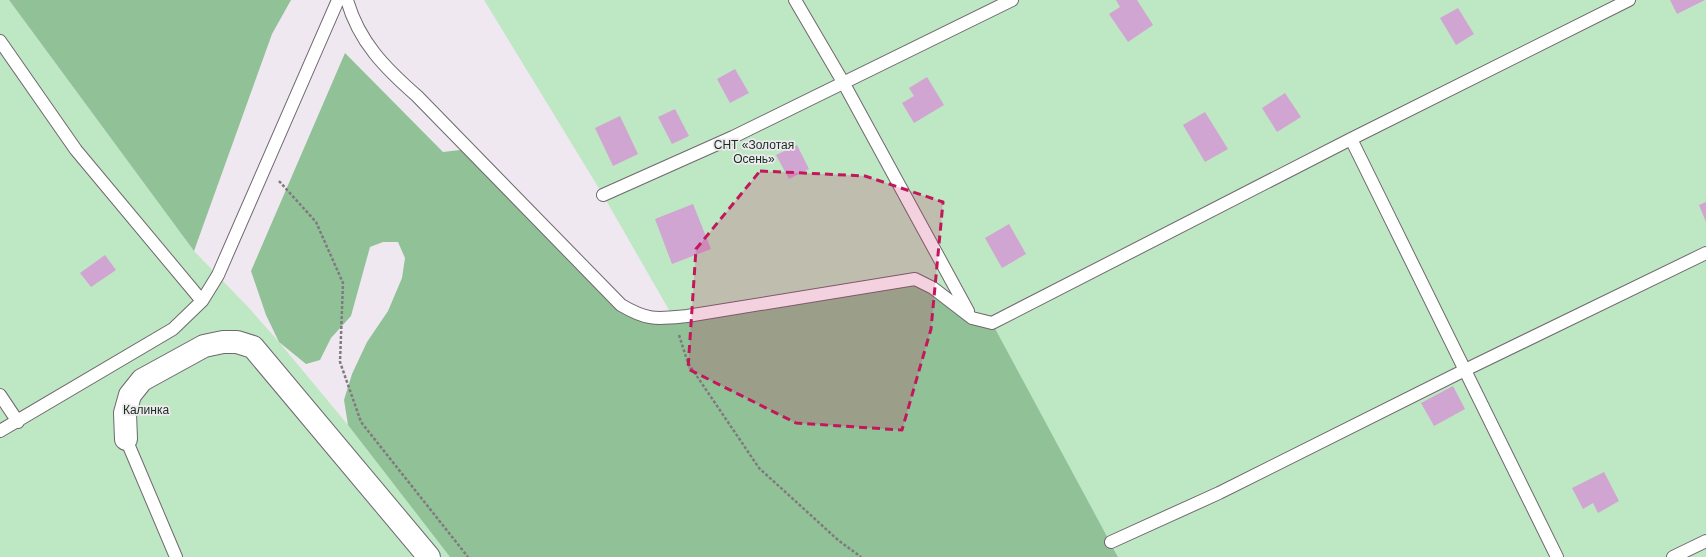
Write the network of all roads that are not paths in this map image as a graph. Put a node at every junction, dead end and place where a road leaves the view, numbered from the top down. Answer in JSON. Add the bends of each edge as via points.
{"nodes":[{"id":1,"x":338,"y":0,"type":"edge"},
{"id":2,"x":347,"y":0,"type":"edge"},
{"id":3,"x":795,"y":0,"type":"edge"},
{"id":4,"x":1012,"y":0,"type":"edge"},
{"id":5,"x":1629,"y":0,"type":"edge"},
{"id":6,"x":0,"y":41,"type":"edge"},
{"id":7,"x":843,"y":82,"type":"junction"},
{"id":8,"x":1351,"y":139,"type":"junction"},
{"id":9,"x":603,"y":195,"type":"dead end"},
{"id":10,"x":1706,"y":253,"type":"edge"},
{"id":11,"x":202,"y":301,"type":"junction"},
{"id":12,"x":972,"y":318,"type":"junction"},
{"id":13,"x":1465,"y":370,"type":"junction"},
{"id":14,"x":0,"y":395,"type":"edge"},
{"id":15,"x":18,"y":422,"type":"junction"},
{"id":16,"x":0,"y":432,"type":"edge"},
{"id":17,"x":126,"y":439,"type":"joint"},
{"id":18,"x":1706,"y":541,"type":"edge"},
{"id":19,"x":1111,"y":542,"type":"dead end"},
{"id":20,"x":176,"y":557,"type":"edge"},
{"id":21,"x":429,"y":557,"type":"edge"},
{"id":22,"x":1557,"y":557,"type":"edge"},
{"id":23,"x":1673,"y":557,"type":"edge"}],
"edges":[{"from":1,"to":11,"type":"lane","via":[[218,275]]},
{"from":2,"to":12,"type":"lane","via":[[359,30],[372,52],[389,71],[417,96],[621,304],[638,316],[659,319],[915,279],[933,288]]},
{"from":3,"to":7,"type":"lane"},
{"from":4,"to":7,"type":"lane"},
{"from":5,"to":8,"type":"lane"},
{"from":6,"to":11,"type":"lane","via":[[76,150]]},
{"from":7,"to":9,"type":"lane","via":[[733,137]]},
{"from":7,"to":12,"type":"lane"},
{"from":8,"to":12,"type":"lane","via":[[992,323]]},
{"from":8,"to":13,"type":"lane"},
{"from":10,"to":13,"type":"lane"},
{"from":11,"to":15,"type":"lane","via":[[173,329]]},
{"from":13,"to":19,"type":"lane","via":[[1219,493]]},
{"from":13,"to":22,"type":"lane"},
{"from":14,"to":15,"type":"lane"},
{"from":15,"to":16,"type":"lane"},
{"from":17,"to":20,"type":"lane"},
{"from":17,"to":21,"type":"street","via":[[125,413],[130,395],[142,380],[204,346],[237,342],[253,347]]},
{"from":18,"to":23,"type":"lane"}]}
